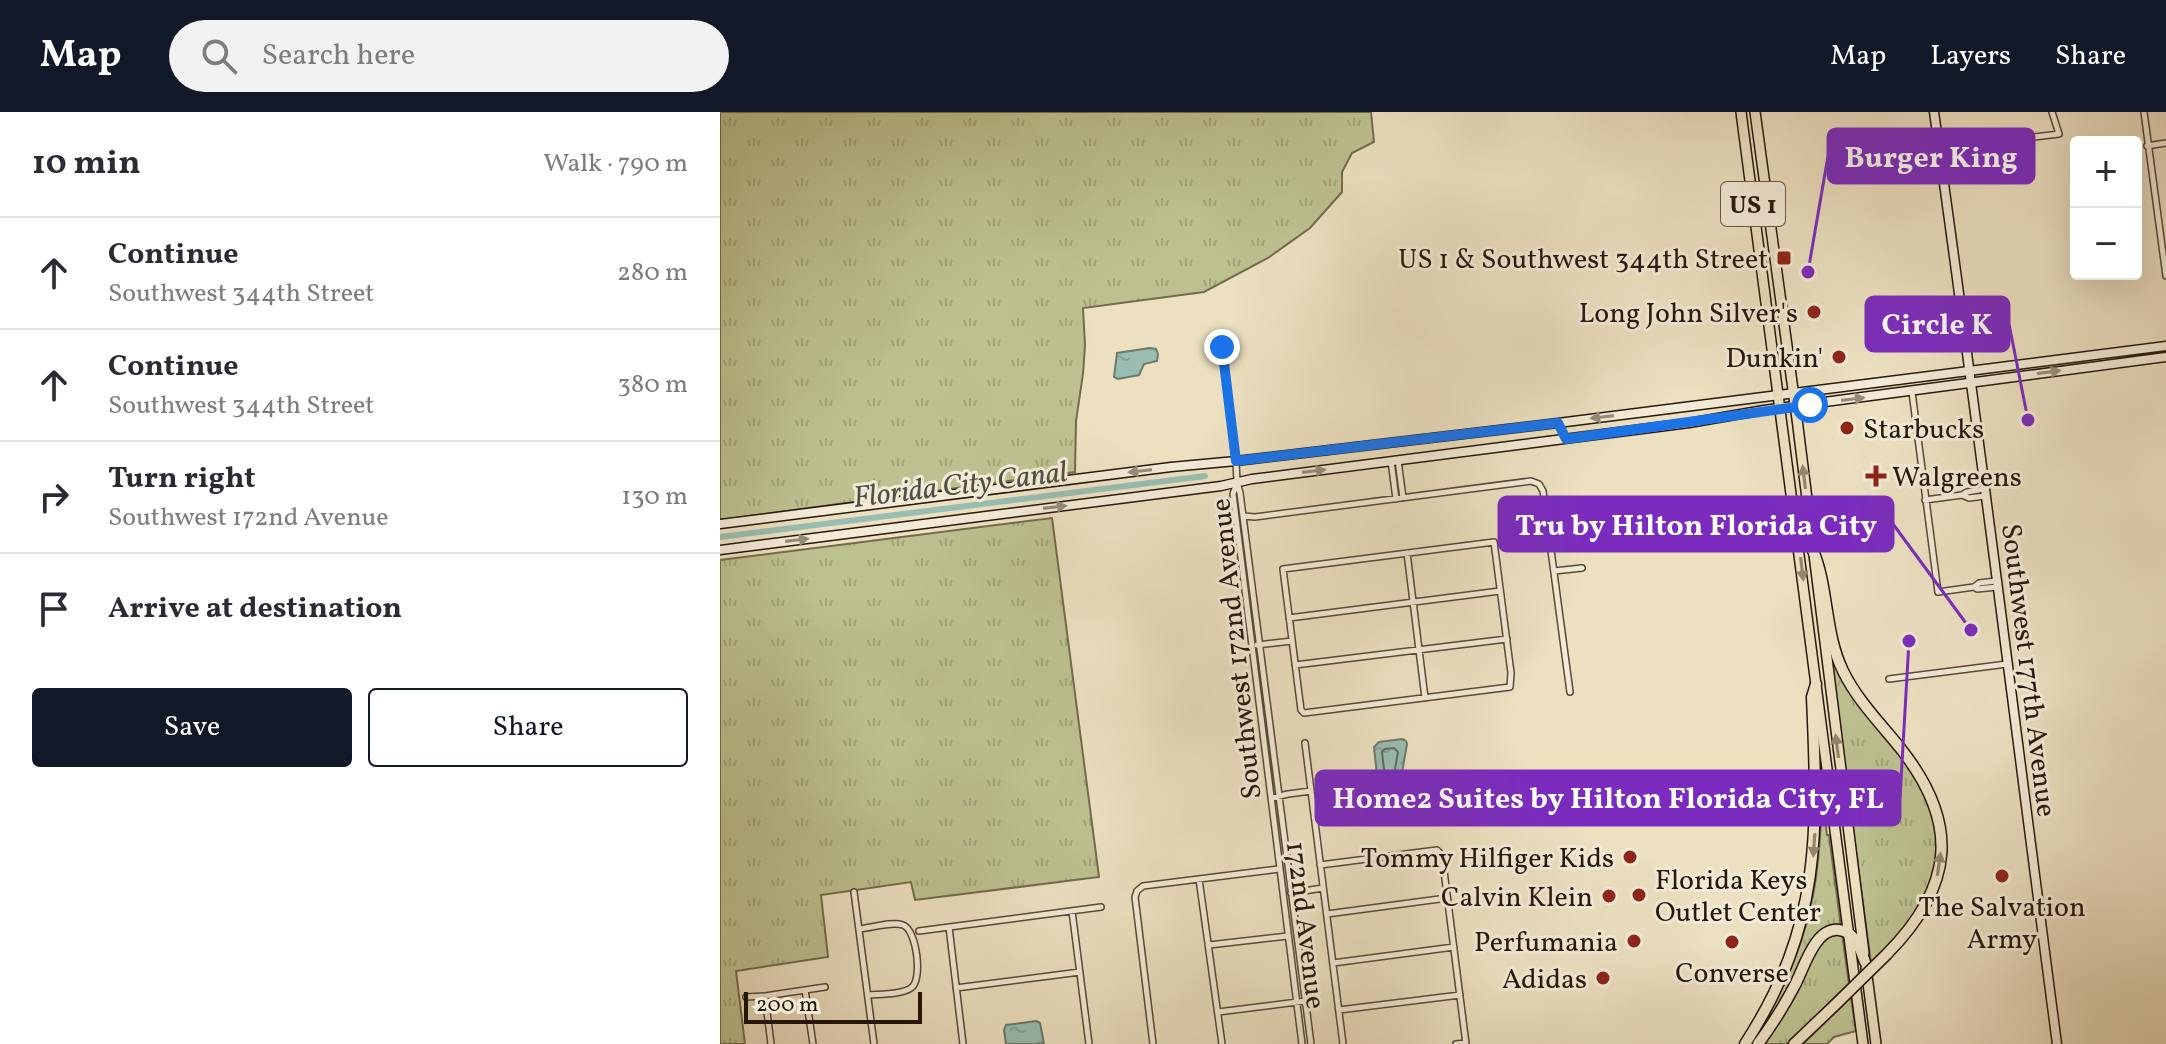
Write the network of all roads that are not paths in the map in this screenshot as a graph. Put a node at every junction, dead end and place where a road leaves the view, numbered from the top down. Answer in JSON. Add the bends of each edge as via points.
{"nodes":[{"id":1,"x":1741,"y":112,"type":"edge"},
{"id":2,"x":1755,"y":112,"type":"edge"},
{"id":3,"x":1934,"y":112,"type":"edge"},
{"id":4,"x":2052,"y":112,"type":"edge"},
{"id":5,"x":2144,"y":112,"type":"edge"},
{"id":6,"x":2166,"y":143,"type":"edge"},
{"id":7,"x":2147,"y":146,"type":"junction"},
{"id":8,"x":1940,"y":148,"type":"junction"},
{"id":9,"x":2164,"y":246,"type":"edge"},
{"id":10,"x":2166,"y":276,"type":"edge"},
{"id":11,"x":2166,"y":346,"type":"edge"},
{"id":12,"x":1222,"y":347,"type":"dead end"},
{"id":13,"x":2166,"y":357,"type":"edge"},
{"id":14,"x":1971,"y":372,"type":"junction"},
{"id":15,"x":1972,"y":383,"type":"junction"},
{"id":16,"x":1912,"y":392,"type":"junction"},
{"id":17,"x":1793,"y":393,"type":"junction"},
{"id":18,"x":1777,"y":395,"type":"junction"},
{"id":19,"x":1795,"y":407,"type":"junction"},
{"id":20,"x":1780,"y":408,"type":"junction"},
{"id":21,"x":1558,"y":423,"type":"junction"},
{"id":22,"x":1561,"y":440,"type":"junction"},
{"id":23,"x":1236,"y":461,"type":"junction"},
{"id":24,"x":1395,"y":461,"type":"junction"},
{"id":25,"x":1237,"y":482,"type":"junction"},
{"id":26,"x":1985,"y":492,"type":"junction"},
{"id":27,"x":1399,"y":498,"type":"junction"},
{"id":28,"x":1925,"y":500,"type":"junction"},
{"id":29,"x":1243,"y":516,"type":"junction"},
{"id":30,"x":720,"y":524,"type":"edge"},
{"id":31,"x":1812,"y":548,"type":"junction"},
{"id":32,"x":720,"y":550,"type":"edge"},
{"id":33,"x":1407,"y":553,"type":"junction"},
{"id":34,"x":1582,"y":568,"type":"dead end"},
{"id":35,"x":1554,"y":571,"type":"junction"},
{"id":36,"x":1997,"y":584,"type":"junction"},
{"id":37,"x":1500,"y":591,"type":"junction"},
{"id":38,"x":1413,"y":602,"type":"junction"},
{"id":39,"x":1289,"y":618,"type":"junction"},
{"id":40,"x":1507,"y":639,"type":"junction"},
{"id":41,"x":1292,"y":641,"type":"junction"},
{"id":42,"x":1256,"y":645,"type":"junction"},
{"id":43,"x":1419,"y":650,"type":"junction"},
{"id":44,"x":2007,"y":664,"type":"junction"},
{"id":45,"x":1295,"y":665,"type":"junction"},
{"id":46,"x":1889,"y":679,"type":"dead end"},
{"id":47,"x":1816,"y":684,"type":"junction"},
{"id":48,"x":1570,"y":692,"type":"dead end"},
{"id":49,"x":1425,"y":698,"type":"junction"},
{"id":50,"x":1305,"y":743,"type":"dead end"},
{"id":51,"x":1311,"y":791,"type":"junction"},
{"id":52,"x":1279,"y":796,"type":"junction"},
{"id":53,"x":1271,"y":798,"type":"junction"},
{"id":54,"x":1281,"y":809,"type":"joint"},
{"id":55,"x":1272,"y":811,"type":"joint"},
{"id":56,"x":1320,"y":865,"type":"junction"},
{"id":57,"x":1279,"y":869,"type":"junction"},
{"id":58,"x":1199,"y":879,"type":"junction"},
{"id":59,"x":1323,"y":888,"type":"junction"},
{"id":60,"x":854,"y":892,"type":"dead end"},
{"id":61,"x":1291,"y":893,"type":"junction"},
{"id":62,"x":1447,"y":898,"type":"junction"},
{"id":63,"x":1101,"y":907,"type":"dead end"},
{"id":64,"x":1072,"y":911,"type":"junction"},
{"id":65,"x":1327,"y":914,"type":"junction"},
{"id":66,"x":949,"y":927,"type":"junction"},
{"id":67,"x":859,"y":929,"type":"junction"},
{"id":68,"x":919,"y":931,"type":"dead end"},
{"id":69,"x":1849,"y":933,"type":"junction"},
{"id":70,"x":1288,"y":936,"type":"junction"},
{"id":71,"x":1209,"y":945,"type":"junction"},
{"id":72,"x":1454,"y":947,"type":"junction"},
{"id":73,"x":1865,"y":962,"type":"junction"},
{"id":74,"x":1333,"y":963,"type":"junction"},
{"id":75,"x":1080,"y":972,"type":"junction"},
{"id":76,"x":825,"y":987,"type":"dead end"},
{"id":77,"x":956,"y":988,"type":"junction"},
{"id":78,"x":805,"y":990,"type":"junction"},
{"id":79,"x":868,"y":995,"type":"junction"},
{"id":80,"x":1460,"y":995,"type":"junction"},
{"id":81,"x":765,"y":996,"type":"junction"},
{"id":82,"x":746,"y":997,"type":"dead end"},
{"id":83,"x":1305,"y":1001,"type":"junction"},
{"id":84,"x":1296,"y":1002,"type":"junction"},
{"id":85,"x":1339,"y":1010,"type":"junction"},
{"id":86,"x":1218,"y":1012,"type":"junction"},
{"id":87,"x":1466,"y":1043,"type":"edge"},
{"id":88,"x":771,"y":1044,"type":"edge"},
{"id":89,"x":813,"y":1044,"type":"edge"},
{"id":90,"x":874,"y":1044,"type":"edge"},
{"id":91,"x":963,"y":1044,"type":"edge"},
{"id":92,"x":1089,"y":1044,"type":"edge"},
{"id":93,"x":1153,"y":1044,"type":"edge"},
{"id":94,"x":1222,"y":1044,"type":"edge"},
{"id":95,"x":1302,"y":1044,"type":"edge"},
{"id":96,"x":1311,"y":1044,"type":"edge"},
{"id":97,"x":1343,"y":1044,"type":"edge"},
{"id":98,"x":1456,"y":1044,"type":"edge"},
{"id":99,"x":1745,"y":1044,"type":"edge"},
{"id":100,"x":1758,"y":1044,"type":"edge"},
{"id":101,"x":1794,"y":1044,"type":"edge"},
{"id":102,"x":1863,"y":1044,"type":"edge"},
{"id":103,"x":1876,"y":1044,"type":"edge"},
{"id":104,"x":2057,"y":1044,"type":"edge"}],
"edges":[{"from":1,"to":18,"type":"highway","number":"US 1"},
{"from":2,"to":17,"type":"highway","number":"US 1"},
{"from":3,"to":8,"type":"main road","name":"Southwest 177th Avenue"},
{"from":4,"to":8,"type":"street","via":[[2059,134]]},
{"from":5,"to":7,"type":"street"},
{"from":6,"to":7,"type":"street"},
{"from":7,"to":9,"type":"street"},
{"from":8,"to":14,"type":"main road","name":"Southwest 177th Avenue"},
{"from":9,"to":10,"type":"street"},
{"from":11,"to":14,"type":"main road"},
{"from":12,"to":23,"type":"street","name":"Southwest 172nd Avenue"},
{"from":15,"to":13,"type":"main road","one_way":true},
{"from":14,"to":15,"type":"main road","name":"Southwest 177th Avenue"},
{"from":14,"to":17,"type":"main road"},
{"from":15,"to":16,"type":"main road"},
{"from":15,"to":26,"type":"main road","name":"Southwest 177th Avenue"},
{"from":19,"to":16,"type":"main road","one_way":true},
{"from":16,"to":28,"type":"street"},
{"from":17,"to":18,"type":"main road"},
{"from":17,"to":19,"type":"highway","number":"US 1"},
{"from":18,"to":20,"type":"highway","number":"US 1"},
{"from":18,"to":21,"type":"main road","one_way":true},
{"from":19,"to":20,"type":"main road"},
{"from":31,"to":19,"type":"highway","number":"US 1","one_way":true},
{"from":20,"to":22,"type":"main road"},
{"from":20,"to":47,"type":"highway","number":"US 1","one_way":true},
{"from":21,"to":22,"type":"main road"},
{"from":21,"to":23,"type":"main road"},
{"from":22,"to":24,"type":"main road"},
{"from":23,"to":25,"type":"street","name":"Southwest 172nd Avenue"},
{"from":23,"to":30,"type":"main road","one_way":true},
{"from":25,"to":24,"type":"main road","one_way":true},
{"from":24,"to":27,"type":"street"},
{"from":25,"to":29,"type":"street","name":"Southwest 172nd Avenue"},
{"from":32,"to":25,"type":"main road","one_way":true},
{"from":25,"to":42,"type":"street","name":"Southwest 172nd Avenue","via":[[1233,494]]},
{"from":26,"to":28,"type":"street"},
{"from":26,"to":36,"type":"main road","name":"Southwest 177th Avenue"},
{"from":27,"to":29,"type":"street"},
{"from":27,"to":35,"type":"street","via":[[1535,482],[1543,491]]},
{"from":28,"to":36,"type":"street","via":[[1938,592]]},
{"from":29,"to":42,"type":"street","name":"Southwest 172nd Avenue"},
{"from":73,"to":31,"type":"highway","number":"US 1","one_way":true},
{"from":101,"to":31,"type":"highway","one_way":true,"bridge":true,"via":[[1915,923],[1936,884],[1941,855],[1939,822],[1921,776],[1843,672]]},
{"from":33,"to":37,"type":"street","via":[[1494,542]]},
{"from":33,"to":38,"type":"street"},
{"from":33,"to":39,"type":"street","via":[[1283,569]]},
{"from":34,"to":35,"type":"street"},
{"from":35,"to":48,"type":"street"},
{"from":36,"to":44,"type":"main road","name":"Southwest 177th Avenue"},
{"from":37,"to":38,"type":"street"},
{"from":37,"to":40,"type":"street"},
{"from":38,"to":39,"type":"street"},
{"from":38,"to":43,"type":"street"},
{"from":39,"to":41,"type":"street"},
{"from":40,"to":43,"type":"street"},
{"from":40,"to":49,"type":"street","via":[[1510,687]]},
{"from":41,"to":42,"type":"street"},
{"from":41,"to":45,"type":"street"},
{"from":42,"to":52,"type":"street","name":"Southwest 172nd Avenue"},
{"from":42,"to":53,"type":"street","name":"Southwest 172nd Avenue"},
{"from":43,"to":45,"type":"street"},
{"from":43,"to":49,"type":"street"},
{"from":44,"to":46,"type":"street"},
{"from":44,"to":104,"type":"main road","name":"Southwest 177th Avenue"},
{"from":45,"to":49,"type":"street","via":[[1304,713]]},
{"from":47,"to":69,"type":"highway","number":"US 1"},
{"from":47,"to":99,"type":"highway","one_way":true,"via":[[1815,828],[1808,894],[1786,969]]},
{"from":50,"to":51,"type":"street"},
{"from":51,"to":52,"type":"street"},
{"from":51,"to":56,"type":"street"},
{"from":52,"to":53,"type":"street"},
{"from":52,"to":54,"type":"street","name":"Southwest 172nd Avenue"},
{"from":53,"to":55,"type":"street","name":"Southwest 172nd Avenue"},
{"from":54,"to":61,"type":"street","name":"172nd Avenue"},
{"from":55,"to":57,"type":"street","name":"172nd Avenue"},
{"from":56,"to":59,"type":"street"},
{"from":56,"to":62,"type":"street","via":[[1437,850]]},
{"from":57,"to":58,"type":"street"},
{"from":57,"to":70,"type":"street","name":"172nd Avenue"},
{"from":58,"to":71,"type":"street"},
{"from":58,"to":93,"type":"street","via":[[1143,886],[1135,897]]},
{"from":59,"to":61,"type":"street"},
{"from":59,"to":65,"type":"street"},
{"from":60,"to":67,"type":"street"},
{"from":61,"to":83,"type":"street","name":"172nd Avenue"},
{"from":62,"to":65,"type":"street"},
{"from":62,"to":72,"type":"street"},
{"from":63,"to":64,"type":"street"},
{"from":64,"to":66,"type":"street"},
{"from":64,"to":75,"type":"street"},
{"from":65,"to":74,"type":"street"},
{"from":66,"to":68,"type":"street"},
{"from":66,"to":77,"type":"street"},
{"from":67,"to":79,"type":"street"},
{"from":67,"to":79,"type":"street","via":[[904,925],[912,932],[915,950],[915,985]]},
{"from":69,"to":73,"type":"highway"},
{"from":69,"to":100,"type":"highway","via":[[1832,930],[1819,938]]},
{"from":69,"to":102,"type":"highway","number":"US 1"},
{"from":70,"to":71,"type":"street"},
{"from":70,"to":84,"type":"street","name":"172nd Avenue"},
{"from":71,"to":86,"type":"street"},
{"from":72,"to":74,"type":"street"},
{"from":72,"to":80,"type":"street"},
{"from":73,"to":103,"type":"highway","number":"US 1"},
{"from":74,"to":85,"type":"street"},
{"from":75,"to":77,"type":"street"},
{"from":75,"to":92,"type":"street"},
{"from":76,"to":78,"type":"street"},
{"from":77,"to":91,"type":"street"},
{"from":78,"to":81,"type":"street"},
{"from":78,"to":89,"type":"street"},
{"from":79,"to":90,"type":"street"},
{"from":80,"to":85,"type":"street"},
{"from":80,"to":87,"type":"street"},
{"from":81,"to":82,"type":"street"},
{"from":81,"to":88,"type":"street"},
{"from":83,"to":84,"type":"street"},
{"from":83,"to":96,"type":"street","name":"172nd Avenue"},
{"from":84,"to":86,"type":"street"},
{"from":84,"to":95,"type":"street","name":"172nd Avenue"},
{"from":85,"to":97,"type":"street"},
{"from":86,"to":94,"type":"street"},
{"from":87,"to":98,"type":"street"}]}
